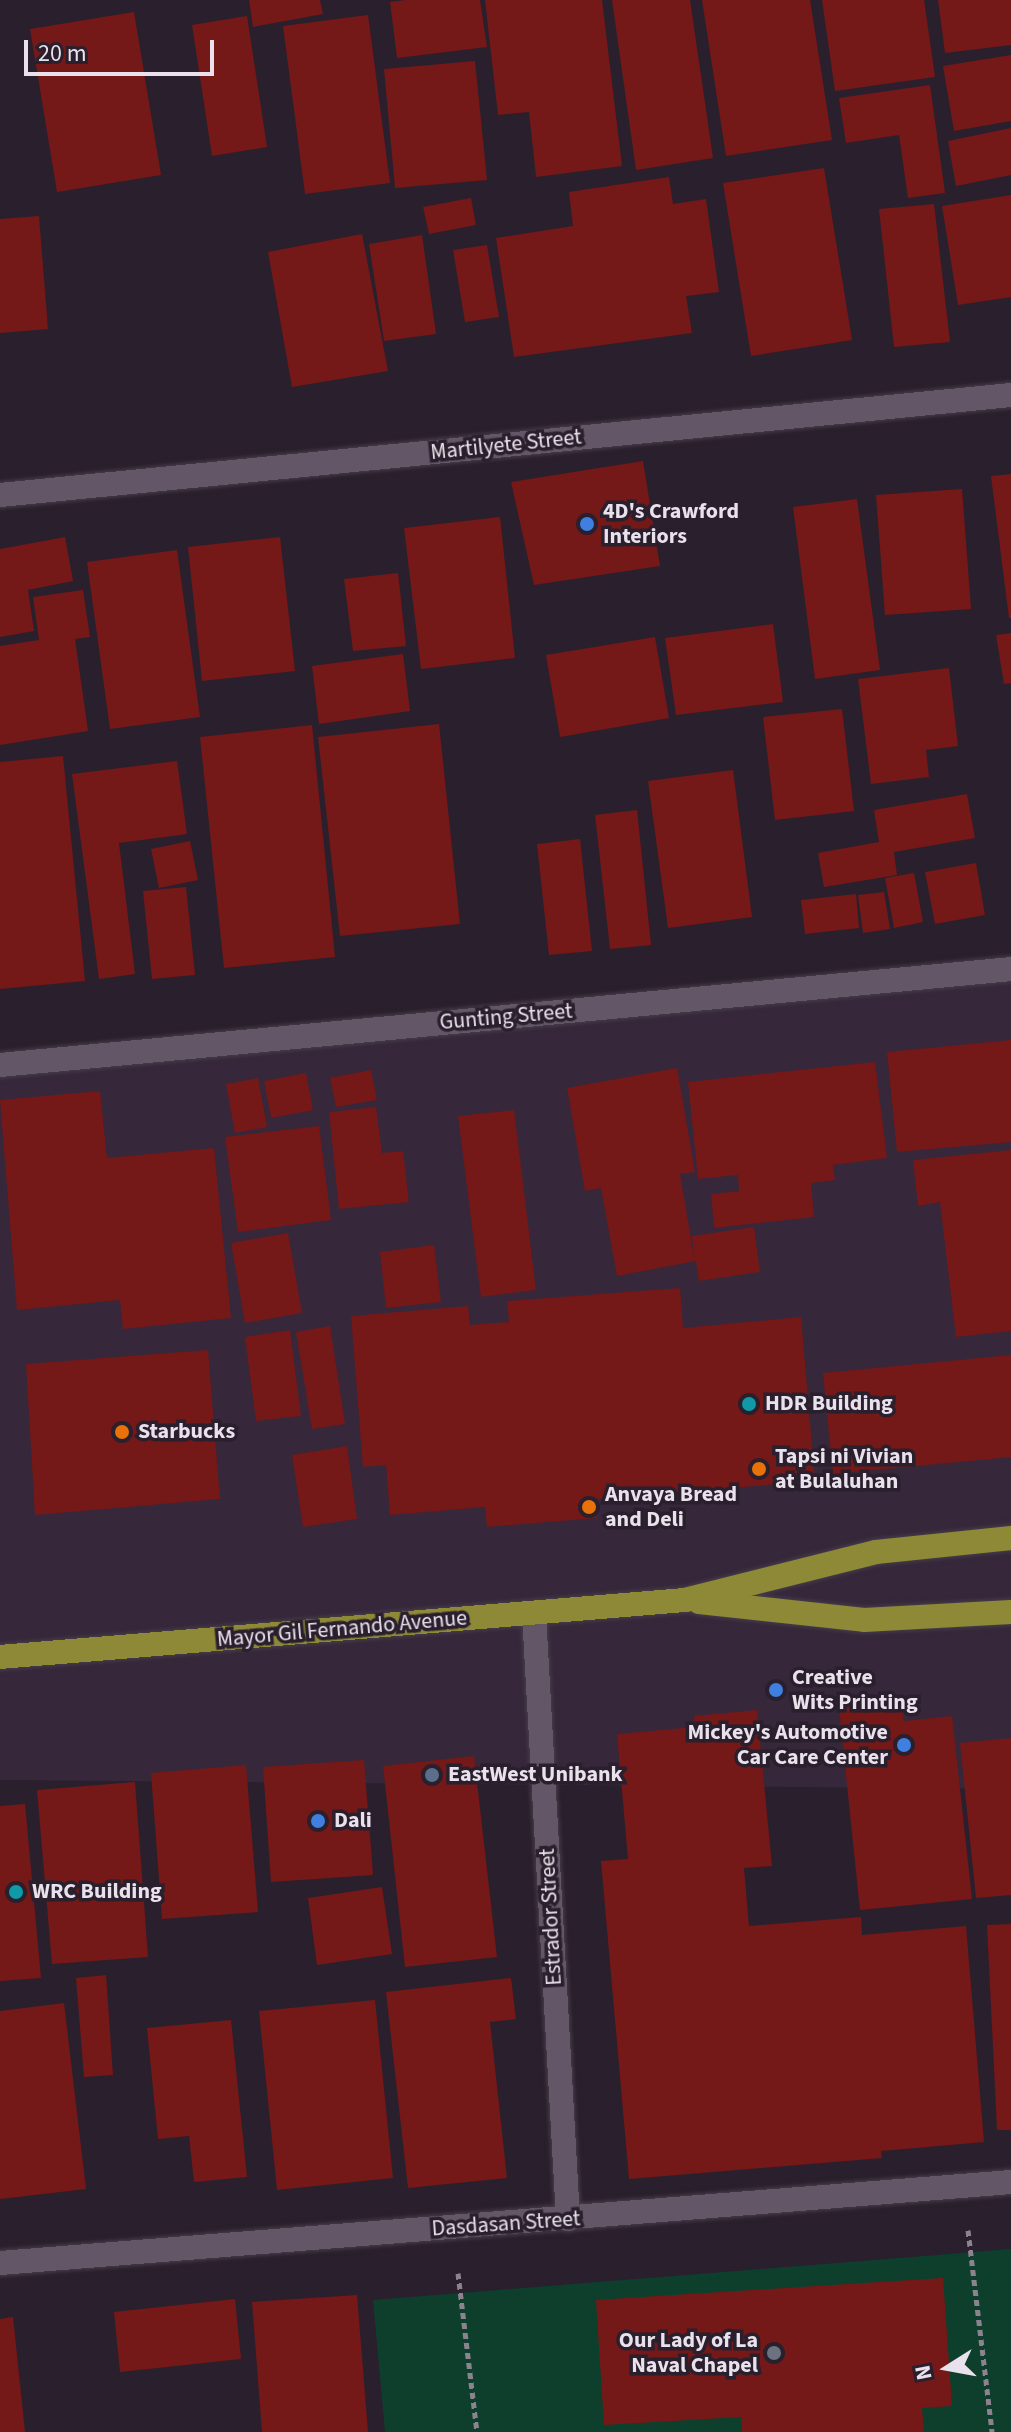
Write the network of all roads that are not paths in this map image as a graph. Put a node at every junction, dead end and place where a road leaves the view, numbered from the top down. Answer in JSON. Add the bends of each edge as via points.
{"nodes":[{"id":1,"x":1011,"y":395,"type":"edge"},
{"id":2,"x":0,"y":495,"type":"edge"},
{"id":3,"x":1011,"y":969,"type":"edge"},
{"id":4,"x":0,"y":1065,"type":"edge"},
{"id":5,"x":1011,"y":1538,"type":"edge"},
{"id":6,"x":685,"y":1600,"type":"junction"},
{"id":7,"x":1011,"y":1612,"type":"edge"},
{"id":8,"x":534,"y":1614,"type":"junction"},
{"id":9,"x":0,"y":1657,"type":"edge"},
{"id":10,"x":1011,"y":2182,"type":"edge"},
{"id":11,"x":568,"y":2219,"type":"junction"},
{"id":12,"x":0,"y":2263,"type":"edge"}],
"edges":[{"from":1,"to":2,"type":"street","name":"Martilyete Street"},
{"from":3,"to":4,"type":"street","name":"Gunting Street"},
{"from":5,"to":6,"type":"main road","name":"Mayor Gil Fernando Avenue","via":[[876,1552]]},
{"from":6,"to":7,"type":"main road","name":"Mayor Gil Fernando Avenue","via":[[864,1620]]},
{"from":6,"to":8,"type":"main road","name":"Mayor Gil Fernando Avenue"},
{"from":8,"to":9,"type":"main road","name":"Mayor Gil Fernando Avenue"},
{"from":8,"to":11,"type":"street","name":"Estrador Street"},
{"from":10,"to":11,"type":"street","name":"Dasdasan Street"},
{"from":11,"to":12,"type":"street","name":"Dasdasan Street"}]}
